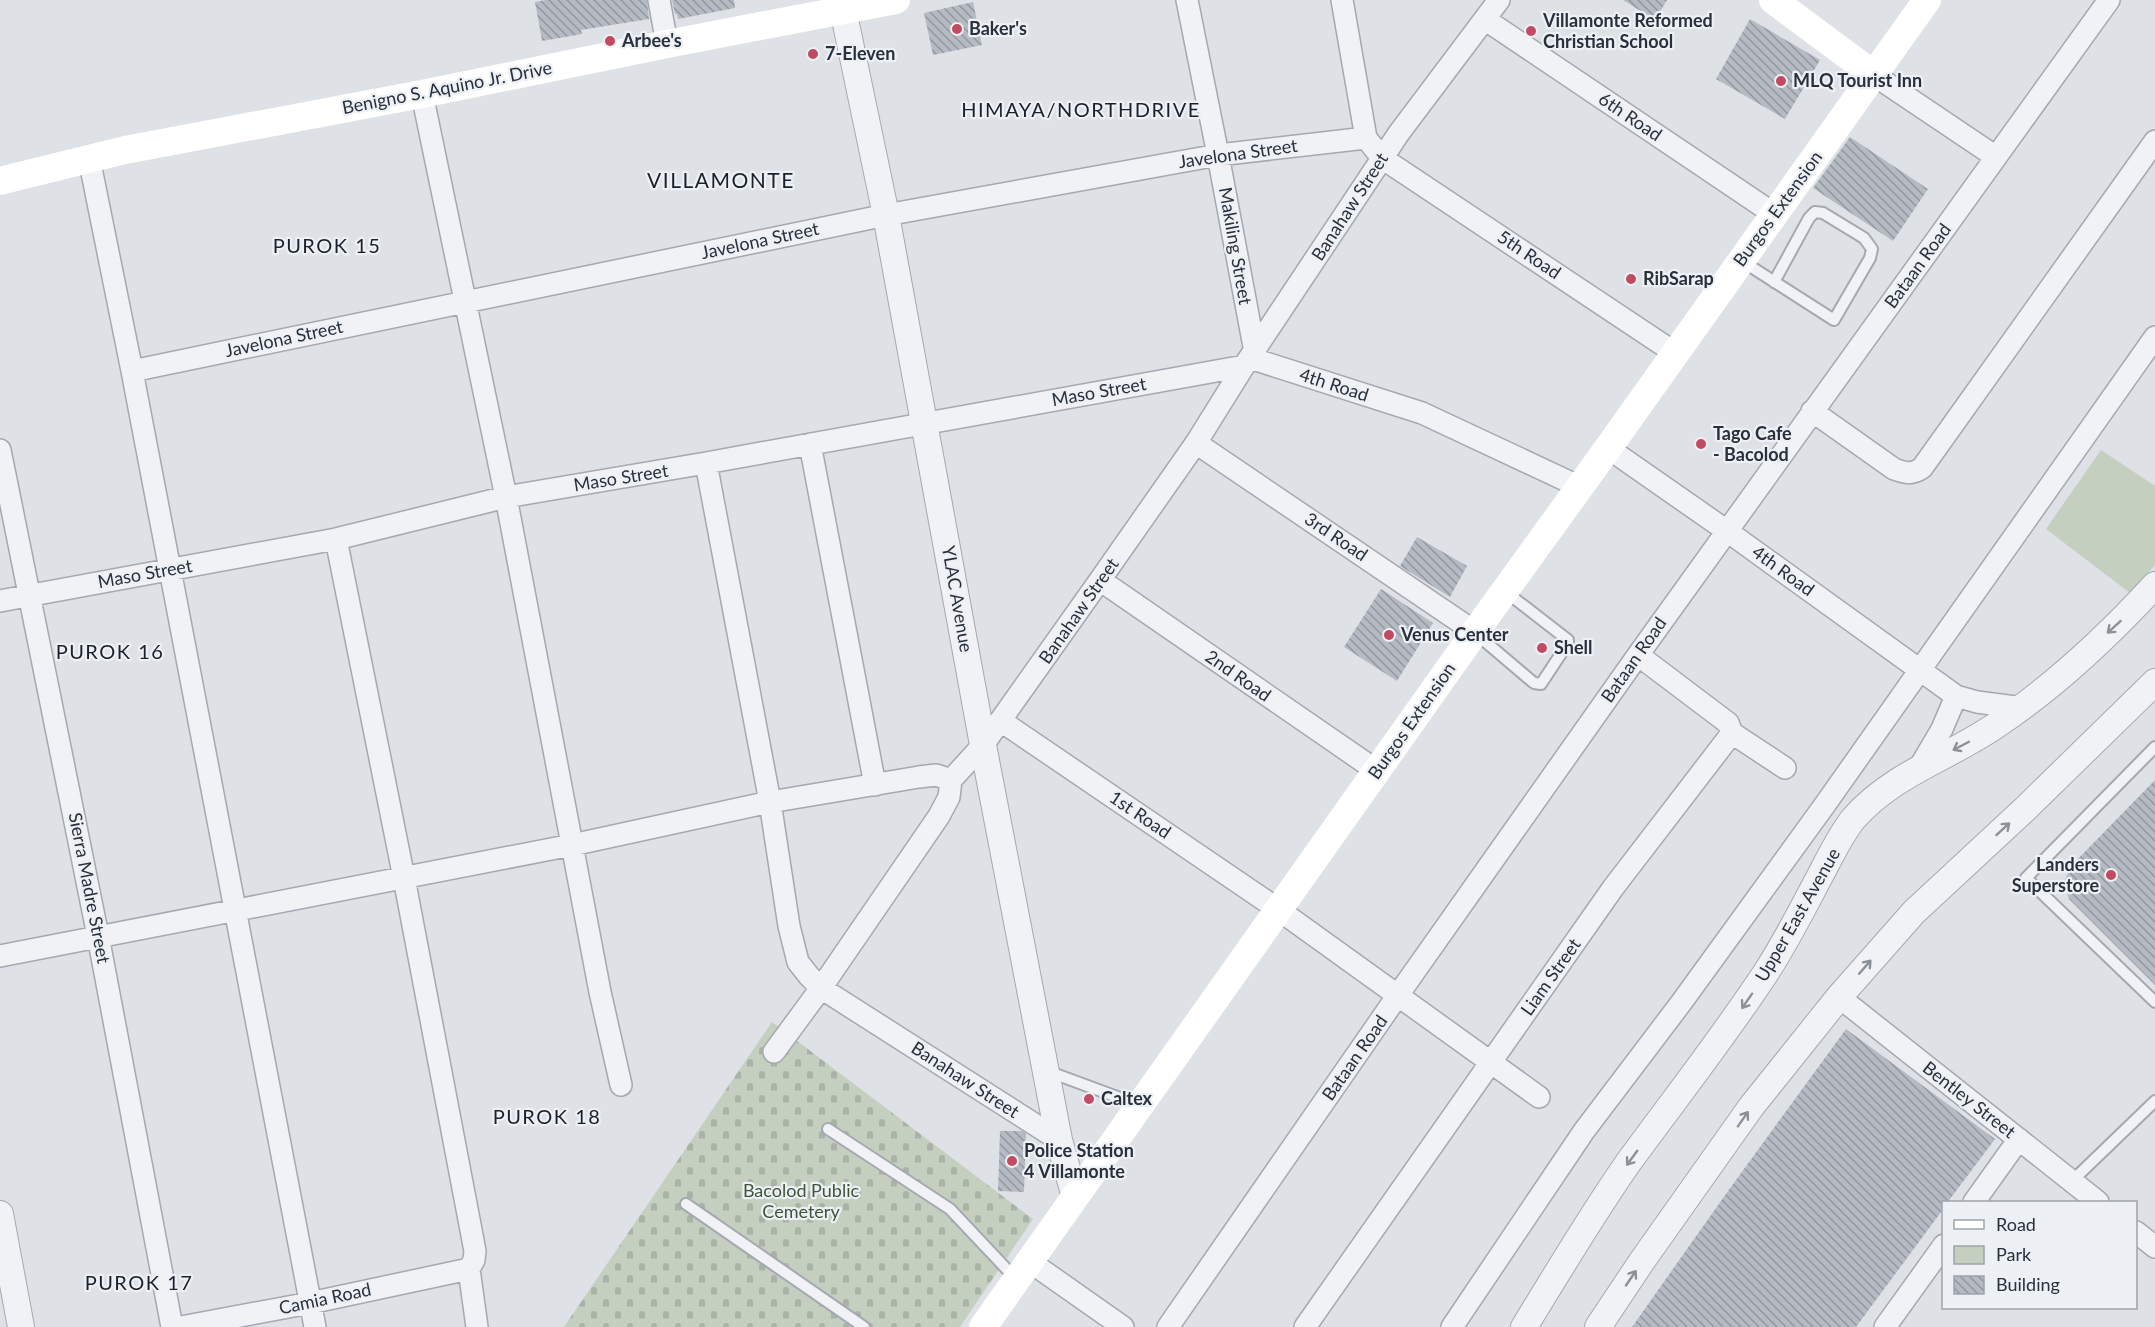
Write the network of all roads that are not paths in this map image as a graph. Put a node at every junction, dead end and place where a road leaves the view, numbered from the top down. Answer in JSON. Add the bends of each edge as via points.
{"nodes":[{"id":1,"x":659,"y":0,"type":"edge"},
{"id":2,"x":896,"y":0,"type":"edge"},
{"id":3,"x":1187,"y":0,"type":"edge"},
{"id":4,"x":1342,"y":0,"type":"edge"},
{"id":5,"x":1499,"y":0,"type":"edge"},
{"id":6,"x":1773,"y":0,"type":"edge"},
{"id":7,"x":1927,"y":0,"type":"edge"},
{"id":8,"x":2109,"y":0,"type":"edge"},
{"id":9,"x":842,"y":5,"type":"edge"},
{"id":10,"x":1486,"y":20,"type":"junction"},
{"id":11,"x":667,"y":44,"type":"junction"},
{"id":12,"x":1874,"y":75,"type":"junction"},
{"id":13,"x":422,"y":94,"type":"junction"},
{"id":14,"x":1366,"y":138,"type":"junction"},
{"id":15,"x":2155,"y":141,"type":"edge"},
{"id":16,"x":1218,"y":155,"type":"junction"},
{"id":17,"x":1996,"y":157,"type":"junction"},
{"id":18,"x":88,"y":158,"type":"junction"},
{"id":19,"x":1383,"y":158,"type":"junction"},
{"id":20,"x":0,"y":182,"type":"edge"},
{"id":21,"x":1774,"y":214,"type":"junction"},
{"id":22,"x":886,"y":215,"type":"junction"},
{"id":23,"x":1741,"y":260,"type":"junction"},
{"id":24,"x":1774,"y":282,"type":"junction"},
{"id":25,"x":464,"y":302,"type":"junction"},
{"id":26,"x":2155,"y":337,"type":"edge"},
{"id":27,"x":1675,"y":353,"type":"junction"},
{"id":28,"x":1250,"y":359,"type":"junction"},
{"id":29,"x":132,"y":371,"type":"junction"},
{"id":30,"x":1812,"y":411,"type":"junction"},
{"id":31,"x":925,"y":423,"type":"junction"},
{"id":32,"x":1196,"y":443,"type":"junction"},
{"id":33,"x":810,"y":444,"type":"junction"},
{"id":34,"x":1608,"y":448,"type":"junction"},
{"id":35,"x":0,"y":450,"type":"edge"},
{"id":36,"x":706,"y":463,"type":"junction"},
{"id":37,"x":1580,"y":487,"type":"junction"},
{"id":38,"x":506,"y":497,"type":"junction"},
{"id":39,"x":1727,"y":531,"type":"junction"},
{"id":40,"x":336,"y":539,"type":"junction"},
{"id":41,"x":170,"y":569,"type":"junction"},
{"id":42,"x":1100,"y":580,"type":"junction"},
{"id":43,"x":2155,"y":585,"type":"edge"},
{"id":44,"x":1505,"y":592,"type":"junction"},
{"id":45,"x":31,"y":595,"type":"junction"},
{"id":46,"x":0,"y":601,"type":"edge"},
{"id":47,"x":1475,"y":632,"type":"junction"},
{"id":48,"x":1638,"y":655,"type":"junction"},
{"id":49,"x":1919,"y":669,"type":"junction"},
{"id":50,"x":2155,"y":682,"type":"edge"},
{"id":51,"x":1956,"y":696,"type":"junction"},
{"id":52,"x":2023,"y":708,"type":"junction"},
{"id":53,"x":1001,"y":721,"type":"junction"},
{"id":54,"x":1732,"y":733,"type":"junction"},
{"id":55,"x":983,"y":745,"type":"junction"},
{"id":56,"x":2155,"y":747,"type":"edge"},
{"id":57,"x":1785,"y":768,"type":"dead end"},
{"id":58,"x":1919,"y":768,"type":"junction"},
{"id":59,"x":1377,"y":771,"type":"junction"},
{"id":60,"x":951,"y":780,"type":"junction"},
{"id":61,"x":875,"y":785,"type":"junction"},
{"id":62,"x":770,"y":802,"type":"junction"},
{"id":63,"x":572,"y":845,"type":"junction"},
{"id":64,"x":404,"y":878,"type":"junction"},
{"id":65,"x":237,"y":910,"type":"junction"},
{"id":66,"x":1279,"y":910,"type":"junction"},
{"id":67,"x":98,"y":936,"type":"junction"},
{"id":68,"x":0,"y":956,"type":"edge"},
{"id":69,"x":821,"y":988,"type":"junction"},
{"id":70,"x":1398,"y":995,"type":"junction"},
{"id":71,"x":1839,"y":997,"type":"junction"},
{"id":72,"x":2155,"y":1002,"type":"edge"},
{"id":73,"x":774,"y":1052,"type":"dead end"},
{"id":74,"x":1491,"y":1063,"type":"junction"},
{"id":75,"x":1047,"y":1071,"type":"junction"},
{"id":76,"x":621,"y":1085,"type":"dead end"},
{"id":77,"x":1539,"y":1097,"type":"dead end"},
{"id":78,"x":2155,"y":1101,"type":"edge"},
{"id":79,"x":1140,"y":1106,"type":"junction"},
{"id":80,"x":828,"y":1129,"type":"dead end"},
{"id":81,"x":2019,"y":1139,"type":"junction"},
{"id":82,"x":1059,"y":1140,"type":"junction"},
{"id":83,"x":2072,"y":1181,"type":"junction"},
{"id":84,"x":1075,"y":1197,"type":"junction"},
{"id":85,"x":1975,"y":1201,"type":"edge"},
{"id":86,"x":2096,"y":1201,"type":"edge"},
{"id":87,"x":686,"y":1204,"type":"dead end"},
{"id":88,"x":0,"y":1214,"type":"edge"},
{"id":89,"x":2137,"y":1233,"type":"edge"},
{"id":90,"x":2155,"y":1247,"type":"edge"},
{"id":91,"x":1942,"y":1248,"type":"edge"},
{"id":92,"x":469,"y":1269,"type":"junction"},
{"id":93,"x":1023,"y":1270,"type":"junction"},
{"id":94,"x":310,"y":1303,"type":"junction"},
{"id":95,"x":21,"y":1327,"type":"edge"},
{"id":96,"x":172,"y":1327,"type":"edge"},
{"id":97,"x":181,"y":1327,"type":"edge"},
{"id":98,"x":315,"y":1327,"type":"edge"},
{"id":99,"x":477,"y":1327,"type":"edge"},
{"id":100,"x":864,"y":1327,"type":"edge"},
{"id":101,"x":983,"y":1327,"type":"edge"},
{"id":102,"x":1123,"y":1327,"type":"edge"},
{"id":103,"x":1168,"y":1327,"type":"edge"},
{"id":104,"x":1305,"y":1327,"type":"edge"},
{"id":105,"x":1452,"y":1327,"type":"edge"},
{"id":106,"x":1524,"y":1327,"type":"edge"},
{"id":107,"x":1598,"y":1327,"type":"edge"},
{"id":108,"x":1885,"y":1327,"type":"edge"}],
"edges":[{"from":1,"to":11,"type":"street"},
{"from":2,"to":9,"type":"main road","name":"Benigno S. Aquino Jr. Drive"},
{"from":3,"to":16,"type":"street","name":"Makiling Street"},
{"from":4,"to":14,"type":"street"},
{"from":5,"to":10,"type":"street","name":"Banahaw Street"},
{"from":6,"to":12,"type":"main road"},
{"from":7,"to":12,"type":"main road","name":"Burgos Extension"},
{"from":8,"to":17,"type":"street","name":"Bataan Road"},
{"from":9,"to":11,"type":"main road","name":"Benigno S. Aquino Jr. Drive"},
{"from":9,"to":22,"type":"street","name":"YLAC Avenue"},
{"from":10,"to":19,"type":"street","name":"Banahaw Street"},
{"from":10,"to":21,"type":"street","name":"6th Road"},
{"from":11,"to":13,"type":"main road","name":"Benigno S. Aquino Jr. Drive"},
{"from":12,"to":17,"type":"street"},
{"from":12,"to":21,"type":"main road","name":"Burgos Extension"},
{"from":13,"to":18,"type":"main road","name":"Benigno S. Aquino Jr. Drive"},
{"from":13,"to":25,"type":"street"},
{"from":14,"to":16,"type":"street","name":"Javelona Street"},
{"from":14,"to":19,"type":"street"},
{"from":15,"to":30,"type":"street","via":[[1922,468],[1915,473],[1894,469]]},
{"from":16,"to":22,"type":"street","name":"Javelona Street"},
{"from":16,"to":28,"type":"street","name":"Makiling Street"},
{"from":17,"to":30,"type":"street","name":"Bataan Road"},
{"from":18,"to":20,"type":"main road","name":"Benigno S. Aquino Jr. Drive"},
{"from":18,"to":29,"type":"street"},
{"from":19,"to":27,"type":"street","name":"5th Road"},
{"from":19,"to":28,"type":"street","name":"Banahaw Street"},
{"from":21,"to":23,"type":"main road","name":"Burgos Extension"},
{"from":22,"to":25,"type":"street","name":"Javelona Street"},
{"from":22,"to":31,"type":"street","name":"YLAC Avenue"},
{"from":23,"to":24,"type":"lane"},
{"from":23,"to":27,"type":"main road","name":"Burgos Extension"},
{"from":24,"to":24,"type":"lane","via":[[1815,212],[1864,238],[1872,249],[1834,320]]},
{"from":25,"to":29,"type":"street","name":"Javelona Street"},
{"from":25,"to":38,"type":"street"},
{"from":26,"to":49,"type":"street"},
{"from":27,"to":34,"type":"main road","name":"Burgos Extension"},
{"from":28,"to":31,"type":"street","name":"Maso Street"},
{"from":28,"to":32,"type":"street","name":"Banahaw Street"},
{"from":28,"to":37,"type":"street","name":"4th Road","via":[[1422,413]]},
{"from":29,"to":41,"type":"street"},
{"from":30,"to":39,"type":"street","name":"Bataan Road"},
{"from":31,"to":33,"type":"street","name":"Maso Street"},
{"from":31,"to":55,"type":"street","name":"YLAC Avenue"},
{"from":32,"to":42,"type":"street","name":"Banahaw Street"},
{"from":32,"to":47,"type":"street","name":"3rd Road"},
{"from":33,"to":36,"type":"street","name":"Maso Street"},
{"from":33,"to":61,"type":"street"},
{"from":34,"to":37,"type":"main road","name":"Burgos Extension"},
{"from":34,"to":39,"type":"street","name":"4th Road"},
{"from":35,"to":45,"type":"street","name":"Sierra Madre Street"},
{"from":36,"to":38,"type":"street","name":"Maso Street"},
{"from":36,"to":62,"type":"street"},
{"from":37,"to":44,"type":"main road","name":"Burgos Extension"},
{"from":38,"to":40,"type":"street","name":"Maso Street"},
{"from":38,"to":63,"type":"street"},
{"from":39,"to":48,"type":"street","name":"Bataan Road"},
{"from":39,"to":49,"type":"street","name":"4th Road"},
{"from":40,"to":41,"type":"street","name":"Maso Street"},
{"from":40,"to":64,"type":"street"},
{"from":41,"to":45,"type":"street","name":"Maso Street"},
{"from":41,"to":65,"type":"street"},
{"from":42,"to":53,"type":"street","name":"Banahaw Street"},
{"from":42,"to":59,"type":"street","name":"2nd Road"},
{"from":43,"to":52,"type":"street","name":"Upper East Avenue","one_way":true},
{"from":44,"to":47,"type":"main road","name":"Burgos Extension"},
{"from":44,"to":47,"type":"lane","via":[[1568,640],[1541,684],[1534,683]]},
{"from":45,"to":46,"type":"street","name":"Maso Street"},
{"from":45,"to":67,"type":"street","name":"Sierra Madre Street"},
{"from":47,"to":59,"type":"main road","name":"Burgos Extension"},
{"from":48,"to":54,"type":"street","via":[[1728,723]]},
{"from":48,"to":70,"type":"street","name":"Bataan Road"},
{"from":49,"to":51,"type":"street","name":"4th Road"},
{"from":49,"to":105,"type":"street","via":[[1695,984],[1584,1131]]},
{"from":71,"to":50,"type":"street","one_way":true,"via":[[1914,912]]},
{"from":51,"to":52,"type":"street","name":"4th Road"},
{"from":51,"to":58,"type":"street"},
{"from":52,"to":58,"type":"street","name":"Upper East Avenue","one_way":true},
{"from":53,"to":55,"type":"street","name":"Banahaw Street"},
{"from":53,"to":66,"type":"street","name":"1st Road"},
{"from":54,"to":57,"type":"street"},
{"from":54,"to":74,"type":"street","name":"Liam Street","via":[[1613,888]]},
{"from":55,"to":60,"type":"street","name":"Banahaw Street"},
{"from":55,"to":75,"type":"street","name":"YLAC Avenue"},
{"from":56,"to":72,"type":"lane","via":[[2026,878]]},
{"from":58,"to":106,"type":"street","name":"Upper East Avenue","one_way":true,"via":[[1880,793],[1853,820],[1774,960],[1628,1164]]},
{"from":59,"to":66,"type":"main road","name":"Burgos Extension"},
{"from":60,"to":61,"type":"street","via":[[936,776]]},
{"from":60,"to":69,"type":"street","name":"Banahaw Street","via":[[949,797],[939,816]]},
{"from":61,"to":62,"type":"street"},
{"from":62,"to":63,"type":"street"},
{"from":62,"to":69,"type":"street","via":[[798,962]]},
{"from":63,"to":64,"type":"street"},
{"from":63,"to":76,"type":"street"},
{"from":64,"to":65,"type":"street"},
{"from":64,"to":92,"type":"street","via":[[475,1251]]},
{"from":65,"to":67,"type":"street"},
{"from":65,"to":94,"type":"street"},
{"from":66,"to":70,"type":"street","name":"1st Road"},
{"from":66,"to":79,"type":"main road","name":"Burgos Extension"},
{"from":67,"to":68,"type":"street"},
{"from":67,"to":96,"type":"street","name":"Sierra Madre Street"},
{"from":69,"to":73,"type":"street"},
{"from":69,"to":82,"type":"street","name":"Banahaw Street"},
{"from":70,"to":74,"type":"street","name":"1st Road"},
{"from":70,"to":103,"type":"street","name":"Bataan Road"},
{"from":71,"to":81,"type":"street","name":"Bentley Street"},
{"from":107,"to":71,"type":"street","one_way":true,"via":[[1751,1107]]},
{"from":74,"to":77,"type":"street","name":"1st Road"},
{"from":74,"to":104,"type":"street","name":"Liam Street"},
{"from":75,"to":79,"type":"lane"},
{"from":75,"to":82,"type":"street","name":"YLAC Avenue"},
{"from":78,"to":83,"type":"lane"},
{"from":79,"to":84,"type":"main road","name":"Burgos Extension"},
{"from":80,"to":93,"type":"lane","via":[[950,1209]]},
{"from":81,"to":83,"type":"street","name":"Bentley Street"},
{"from":81,"to":85,"type":"street"},
{"from":82,"to":84,"type":"street","name":"YLAC Avenue"},
{"from":83,"to":86,"type":"street","name":"Bentley Street"},
{"from":84,"to":93,"type":"main road","name":"Burgos Extension"},
{"from":87,"to":100,"type":"lane"},
{"from":88,"to":95,"type":"street"},
{"from":89,"to":90,"type":"street"},
{"from":91,"to":108,"type":"street"},
{"from":92,"to":94,"type":"street","name":"Camia Road"},
{"from":92,"to":99,"type":"street"},
{"from":93,"to":101,"type":"main road","name":"Burgos Extension"},
{"from":93,"to":102,"type":"street"},
{"from":94,"to":97,"type":"street","name":"Camia Road"},
{"from":94,"to":98,"type":"street"}]}
